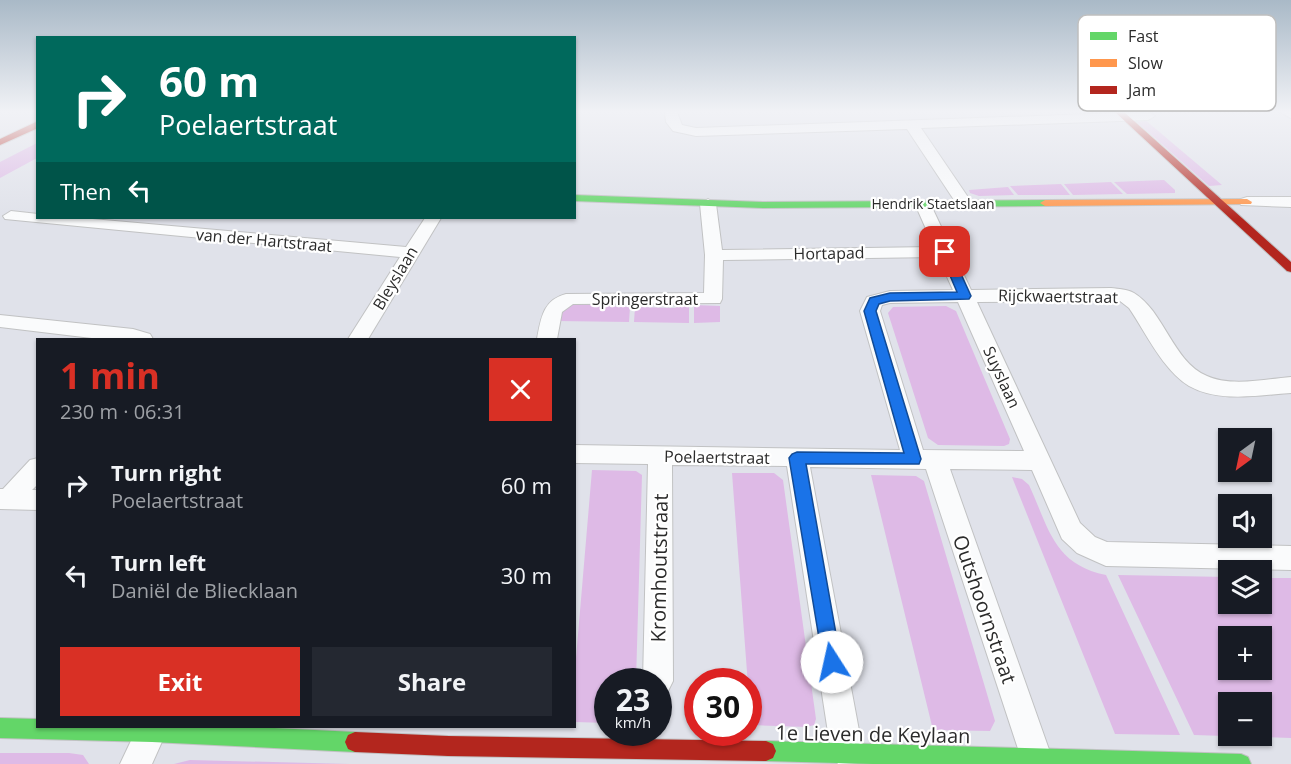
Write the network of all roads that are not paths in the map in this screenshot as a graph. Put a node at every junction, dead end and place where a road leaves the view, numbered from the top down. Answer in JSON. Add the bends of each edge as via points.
{"nodes":[{"id":1,"x":927,"y":148,"type":"edge"},
{"id":2,"x":1160,"y":148,"type":"edge"},
{"id":3,"x":1231,"y":186,"type":"dead end"},
{"id":4,"x":576,"y":198,"type":"edge"},
{"id":5,"x":1219,"y":201,"type":"junction"},
{"id":6,"x":36,"y":202,"type":"edge"},
{"id":7,"x":1247,"y":202,"type":"junction"},
{"id":8,"x":1291,"y":202,"type":"edge"},
{"id":9,"x":964,"y":203,"type":"junction"},
{"id":10,"x":708,"y":204,"type":"junction"},
{"id":11,"x":923,"y":204,"type":"junction"},
{"id":12,"x":1264,"y":217,"type":"dead end"},
{"id":13,"x":432,"y":219,"type":"edge"},
{"id":14,"x":6,"y":220,"type":"edge"},
{"id":15,"x":945,"y":252,"type":"junction"},
{"id":16,"x":410,"y":253,"type":"junction"},
{"id":17,"x":714,"y":255,"type":"junction"},
{"id":18,"x":1291,"y":268,"type":"edge"},
{"id":19,"x":965,"y":296,"type":"junction"},
{"id":20,"x":0,"y":321,"type":"edge"},
{"id":21,"x":140,"y":338,"type":"edge"},
{"id":22,"x":359,"y":338,"type":"edge"},
{"id":23,"x":547,"y":338,"type":"edge"},
{"id":24,"x":1291,"y":386,"type":"edge"},
{"id":25,"x":576,"y":454,"type":"edge"},
{"id":26,"x":660,"y":456,"type":"junction"},
{"id":27,"x":797,"y":458,"type":"junction"},
{"id":28,"x":924,"y":460,"type":"junction"},
{"id":29,"x":1040,"y":461,"type":"junction"},
{"id":30,"x":36,"y":469,"type":"edge"},
{"id":31,"x":4,"y":500,"type":"edge"},
{"id":32,"x":36,"y":500,"type":"edge"},
{"id":33,"x":1291,"y":558,"type":"edge"},
{"id":34,"x":658,"y":668,"type":"edge"},
{"id":35,"x":0,"y":728,"type":"edge"},
{"id":36,"x":153,"y":729,"type":"edge"},
{"id":37,"x":450,"y":736,"type":"edge"},
{"id":38,"x":594,"y":739,"type":"edge"},
{"id":39,"x":672,"y":742,"type":"edge"},
{"id":40,"x":847,"y":752,"type":"junction"},
{"id":41,"x":1036,"y":758,"type":"junction"},
{"id":42,"x":135,"y":764,"type":"edge"},
{"id":43,"x":1241,"y":764,"type":"edge"}],
"edges":[{"from":1,"to":9,"type":"street"},
{"from":2,"to":5,"type":"street"},
{"from":3,"to":7,"type":"street"},
{"from":4,"to":10,"type":"street","name":"Hendrik Staetslaan"},
{"from":5,"to":7,"type":"street","name":"Hendrik Staetslaan"},
{"from":5,"to":9,"type":"street","name":"Hendrik Staetslaan"},
{"from":5,"to":18,"type":"street"},
{"from":6,"to":14,"type":"street"},
{"from":7,"to":8,"type":"street","name":"Hendrik Staetslaan"},
{"from":7,"to":12,"type":"street"},
{"from":9,"to":11,"type":"street","name":"Hendrik Staetslaan"},
{"from":10,"to":11,"type":"street","name":"Hendrik Staetslaan"},
{"from":10,"to":17,"type":"street","name":"Springerstraat"},
{"from":11,"to":15,"type":"street","name":"Suyslaan"},
{"from":13,"to":16,"type":"street","name":"Bleyslaan"},
{"from":14,"to":16,"type":"street","name":"van der Hartstraat"},
{"from":15,"to":17,"type":"street","name":"Hortapad"},
{"from":15,"to":19,"type":"street","name":"Suyslaan"},
{"from":16,"to":22,"type":"street","name":"Bleyslaan"},
{"from":17,"to":23,"type":"street","name":"Springerstraat","via":[[713,299],[573,298],[552,308]]},
{"from":19,"to":24,"type":"street","name":"Rijckwaertstraat","via":[[1125,296],[1136,304],[1185,371],[1198,381],[1217,387]]},
{"from":19,"to":28,"type":"street","name":"Rijckwaertstraat","via":[[890,297],[874,301],[870,311]]},
{"from":19,"to":29,"type":"street","name":"Suyslaan"},
{"from":20,"to":21,"type":"street"},
{"from":25,"to":26,"type":"street","name":"Poelaertstraat"},
{"from":26,"to":27,"type":"street","name":"Poelaertstraat"},
{"from":26,"to":34,"type":"street","name":"Kromhoutstraat"},
{"from":27,"to":28,"type":"street","name":"Poelaertstraat"},
{"from":27,"to":40,"type":"street"},
{"from":28,"to":29,"type":"street","name":"Poelaertstraat"},
{"from":28,"to":41,"type":"street","name":"Outshoornstraat"},
{"from":29,"to":33,"type":"street","name":"Suyslaan","via":[[1071,531],[1086,545],[1106,554]]},
{"from":30,"to":31,"type":"street"},
{"from":31,"to":32,"type":"street"},
{"from":35,"to":36,"type":"street","name":"1e Lieven de Keylaan"},
{"from":36,"to":37,"type":"street","name":"1e Lieven de Keylaan"},
{"from":36,"to":42,"type":"street"},
{"from":37,"to":38,"type":"street","name":"1e Lieven de Keylaan"},
{"from":39,"to":40,"type":"street","name":"1e Lieven de Keylaan"},
{"from":40,"to":41,"type":"street","name":"1e Lieven de Keylaan"},
{"from":41,"to":43,"type":"street","name":"1e Lieven de Keylaan"}]}
